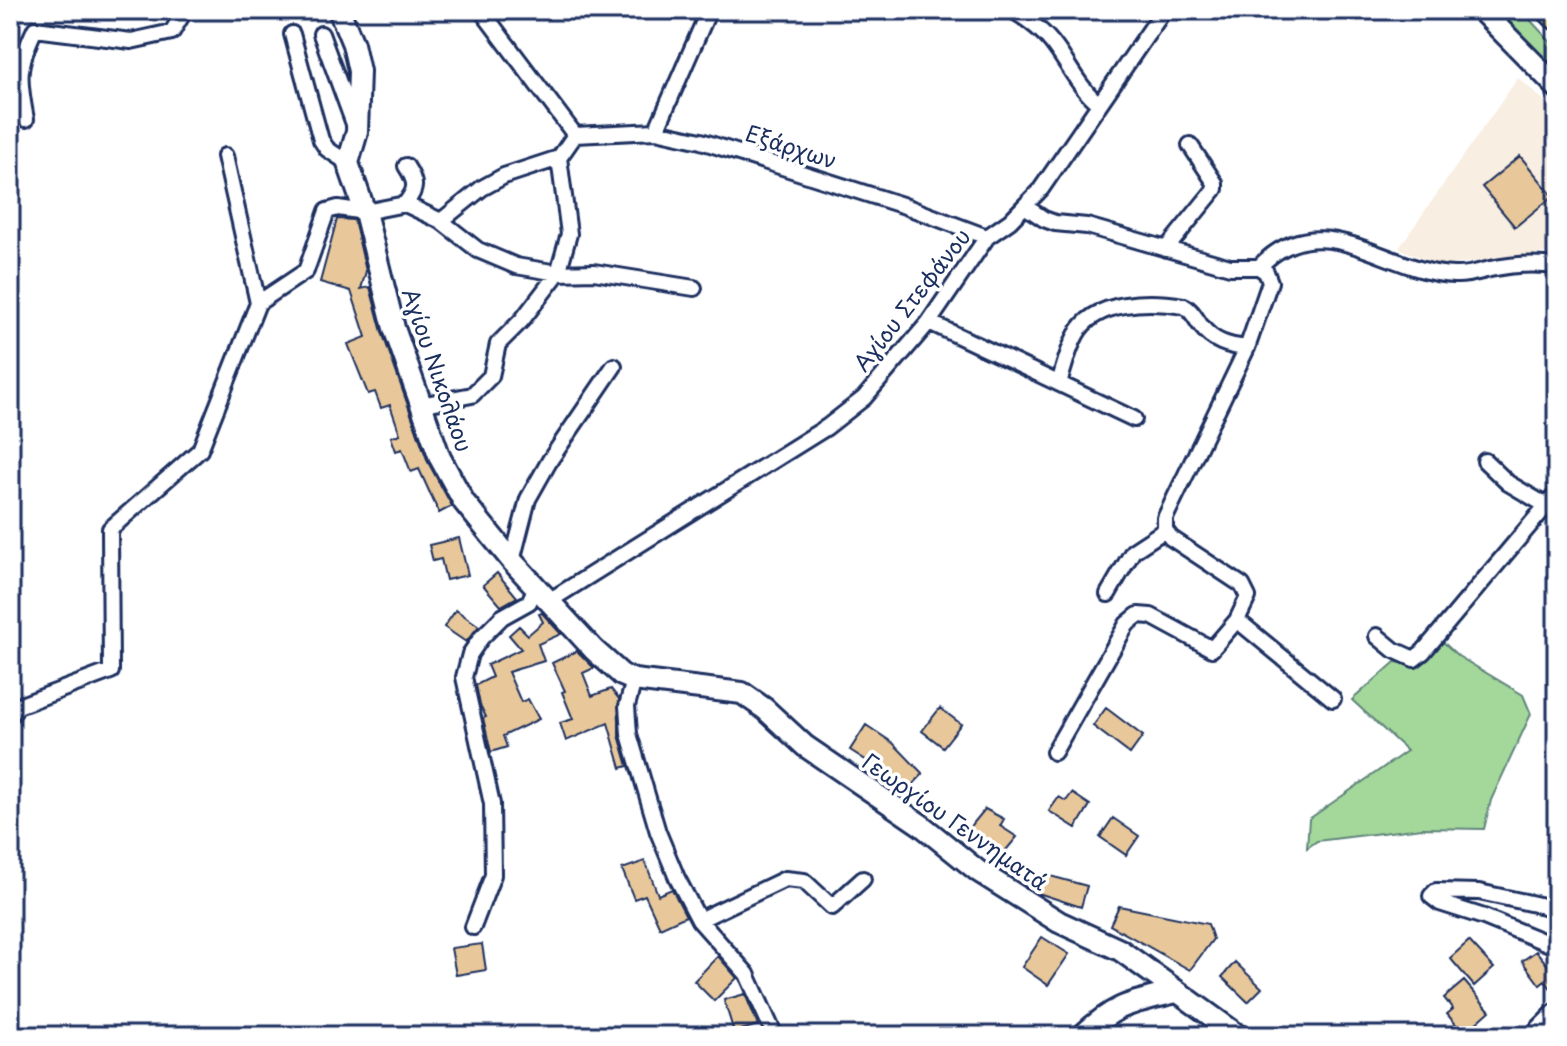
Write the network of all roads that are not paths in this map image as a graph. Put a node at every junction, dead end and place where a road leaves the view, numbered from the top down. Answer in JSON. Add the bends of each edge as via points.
{"nodes":[{"id":1,"x":185,"y":10,"type":"edge"},
{"id":2,"x":339,"y":10,"type":"edge"},
{"id":3,"x":481,"y":10,"type":"edge"},
{"id":4,"x":709,"y":10,"type":"edge"},
{"id":5,"x":1012,"y":10,"type":"edge"},
{"id":6,"x":1164,"y":10,"type":"edge"},
{"id":7,"x":1481,"y":10,"type":"edge"},
{"id":8,"x":1551,"y":10,"type":"edge"},
{"id":9,"x":1557,"y":16,"type":"edge"},
{"id":10,"x":292,"y":34,"type":"dead end"},
{"id":11,"x":321,"y":34,"type":"dead end"},
{"id":12,"x":1557,"y":87,"type":"edge"},
{"id":13,"x":1099,"y":104,"type":"junction"},
{"id":14,"x":26,"y":119,"type":"dead end"},
{"id":15,"x":656,"y":131,"type":"junction"},
{"id":16,"x":357,"y":132,"type":"junction"},
{"id":17,"x":575,"y":135,"type":"junction"},
{"id":18,"x":1190,"y":145,"type":"dead end"},
{"id":19,"x":225,"y":156,"type":"dead end"},
{"id":20,"x":559,"y":158,"type":"junction"},
{"id":21,"x":348,"y":163,"type":"junction"},
{"id":22,"x":406,"y":166,"type":"dead end"},
{"id":23,"x":405,"y":204,"type":"junction"},
{"id":24,"x":1026,"y":207,"type":"junction"},
{"id":25,"x":365,"y":212,"type":"junction"},
{"id":26,"x":441,"y":221,"type":"junction"},
{"id":27,"x":987,"y":237,"type":"junction"},
{"id":28,"x":1166,"y":249,"type":"junction"},
{"id":29,"x":1557,"y":266,"type":"edge"},
{"id":30,"x":1259,"y":267,"type":"junction"},
{"id":31,"x":558,"y":273,"type":"junction"},
{"id":32,"x":694,"y":288,"type":"dead end"},
{"id":33,"x":258,"y":303,"type":"junction"},
{"id":34,"x":929,"y":322,"type":"junction"},
{"id":35,"x":1247,"y":348,"type":"junction"},
{"id":36,"x":614,"y":366,"type":"dead end"},
{"id":37,"x":1059,"y":383,"type":"junction"},
{"id":38,"x":420,"y":405,"type":"junction"},
{"id":39,"x":1134,"y":419,"type":"dead end"},
{"id":40,"x":1485,"y":461,"type":"dead end"},
{"id":41,"x":1557,"y":493,"type":"edge"},
{"id":42,"x":1547,"y":506,"type":"junction"},
{"id":43,"x":1165,"y":530,"type":"junction"},
{"id":44,"x":512,"y":561,"type":"junction"},
{"id":45,"x":542,"y":594,"type":"junction"},
{"id":46,"x":1108,"y":594,"type":"dead end"},
{"id":47,"x":1237,"y":620,"type":"junction"},
{"id":48,"x":1377,"y":636,"type":"dead end"},
{"id":49,"x":634,"y":680,"type":"junction"},
{"id":50,"x":1333,"y":699,"type":"dead end"},
{"id":51,"x":10,"y":716,"type":"edge"},
{"id":52,"x":1054,"y":752,"type":"dead end"},
{"id":53,"x":863,"y":879,"type":"dead end"},
{"id":54,"x":1553,"y":908,"type":"dead end"},
{"id":55,"x":699,"y":920,"type":"junction"},
{"id":56,"x":473,"y":927,"type":"dead end"},
{"id":57,"x":1557,"y":947,"type":"edge"},
{"id":58,"x":1176,"y":992,"type":"junction"},
{"id":59,"x":1557,"y":1014,"type":"edge"},
{"id":60,"x":775,"y":1036,"type":"edge"},
{"id":61,"x":1082,"y":1036,"type":"edge"},
{"id":62,"x":1239,"y":1036,"type":"edge"},
{"id":63,"x":1535,"y":1036,"type":"edge"}],
"edges":[{"from":1,"to":14,"type":"street","via":[[172,32],[131,41],[35,29],[22,58],[19,84]]},
{"from":2,"to":16,"type":"street","via":[[359,71]]},
{"from":3,"to":17,"type":"street"},
{"from":4,"to":15,"type":"street"},
{"from":5,"to":13,"type":"street","via":[[1049,40]]},
{"from":6,"to":13,"type":"street","name":"Αγίου Στεφάνου"},
{"from":7,"to":12,"type":"street"},
{"from":8,"to":9,"type":"highway"},
{"from":10,"to":21,"type":"street","via":[[321,140]]},
{"from":11,"to":16,"type":"street"},
{"from":13,"to":24,"type":"street","name":"Αγίου Στεφάνου"},
{"from":15,"to":17,"type":"street","name":"Εξάρχων"},
{"from":15,"to":27,"type":"street","name":"Εξάρχων","via":[[902,205]]},
{"from":16,"to":21,"type":"street"},
{"from":17,"to":20,"type":"street"},
{"from":18,"to":28,"type":"street","via":[[1215,189]]},
{"from":19,"to":33,"type":"street"},
{"from":20,"to":26,"type":"street","via":[[493,182]]},
{"from":20,"to":31,"type":"street","via":[[569,234]]},
{"from":21,"to":25,"type":"street","name":"Αγίου Νικολάου"},
{"from":22,"to":23,"type":"street","via":[[416,181]]},
{"from":23,"to":25,"type":"street"},
{"from":23,"to":26,"type":"street"},
{"from":24,"to":27,"type":"street","name":"Αγίου Στεφάνου"},
{"from":24,"to":28,"type":"street","via":[[1055,223],[1087,226]]},
{"from":25,"to":33,"type":"street","via":[[327,211],[306,271]]},
{"from":25,"to":38,"type":"street","name":"Αγίου Νικολάου"},
{"from":26,"to":31,"type":"street","via":[[478,250],[516,266]]},
{"from":27,"to":34,"type":"street","name":"Αγίου Στεφάνου"},
{"from":28,"to":30,"type":"street","via":[[1230,267]]},
{"from":29,"to":30,"type":"street","via":[[1512,265],[1453,276],[1348,244],[1309,239],[1289,243]]},
{"from":30,"to":35,"type":"street","via":[[1270,285]]},
{"from":31,"to":32,"type":"street","via":[[594,272]]},
{"from":31,"to":38,"type":"street","via":[[498,344],[491,376],[472,395]]},
{"from":33,"to":51,"type":"street","via":[[200,450],[110,529],[111,671],[18,706]]},
{"from":34,"to":37,"type":"street"},
{"from":34,"to":45,"type":"street","name":"Αγίου Στεφάνου","via":[[864,398],[827,427]]},
{"from":35,"to":37,"type":"street","via":[[1218,342],[1184,306],[1126,305],[1093,315],[1076,334]]},
{"from":35,"to":43,"type":"street","via":[[1165,518]]},
{"from":36,"to":44,"type":"street","via":[[528,499]]},
{"from":37,"to":39,"type":"street"},
{"from":38,"to":44,"type":"street","name":"Αγίου Νικολάου","via":[[451,480]]},
{"from":40,"to":42,"type":"street","via":[[1508,483]]},
{"from":41,"to":42,"type":"street"},
{"from":42,"to":48,"type":"street","via":[[1414,659]]},
{"from":43,"to":46,"type":"street","via":[[1133,551]]},
{"from":43,"to":47,"type":"street","via":[[1242,585],[1248,597]]},
{"from":44,"to":45,"type":"street","name":"Αγίου Νικολάου"},
{"from":45,"to":49,"type":"street","name":"Αγίου Νικολάου","via":[[615,670]]},
{"from":45,"to":56,"type":"street","name":"Αγίου Στεφάνου","via":[[502,617],[481,638],[464,677],[492,804],[493,875]]},
{"from":47,"to":50,"type":"street"},
{"from":47,"to":52,"type":"street","via":[[1212,649],[1151,616],[1138,615],[1127,624]]},
{"from":49,"to":55,"type":"street","via":[[627,706],[629,734],[658,832]]},
{"from":49,"to":58,"type":"street","name":"Γεωργίου Γεννηματά","via":[[742,693],[805,746],[978,871],[1059,922],[1120,950]]},
{"from":53,"to":55,"type":"street","via":[[832,907],[804,881],[785,879]]},
{"from":54,"to":57,"type":"street","via":[[1471,891],[1436,891],[1431,896]]},
{"from":55,"to":60,"type":"street","via":[[747,974]]},
{"from":58,"to":61,"type":"street","via":[[1109,1011]]},
{"from":58,"to":62,"type":"street","name":"Γεωργίου Γεννηματά"},
{"from":59,"to":63,"type":"street"}]}
